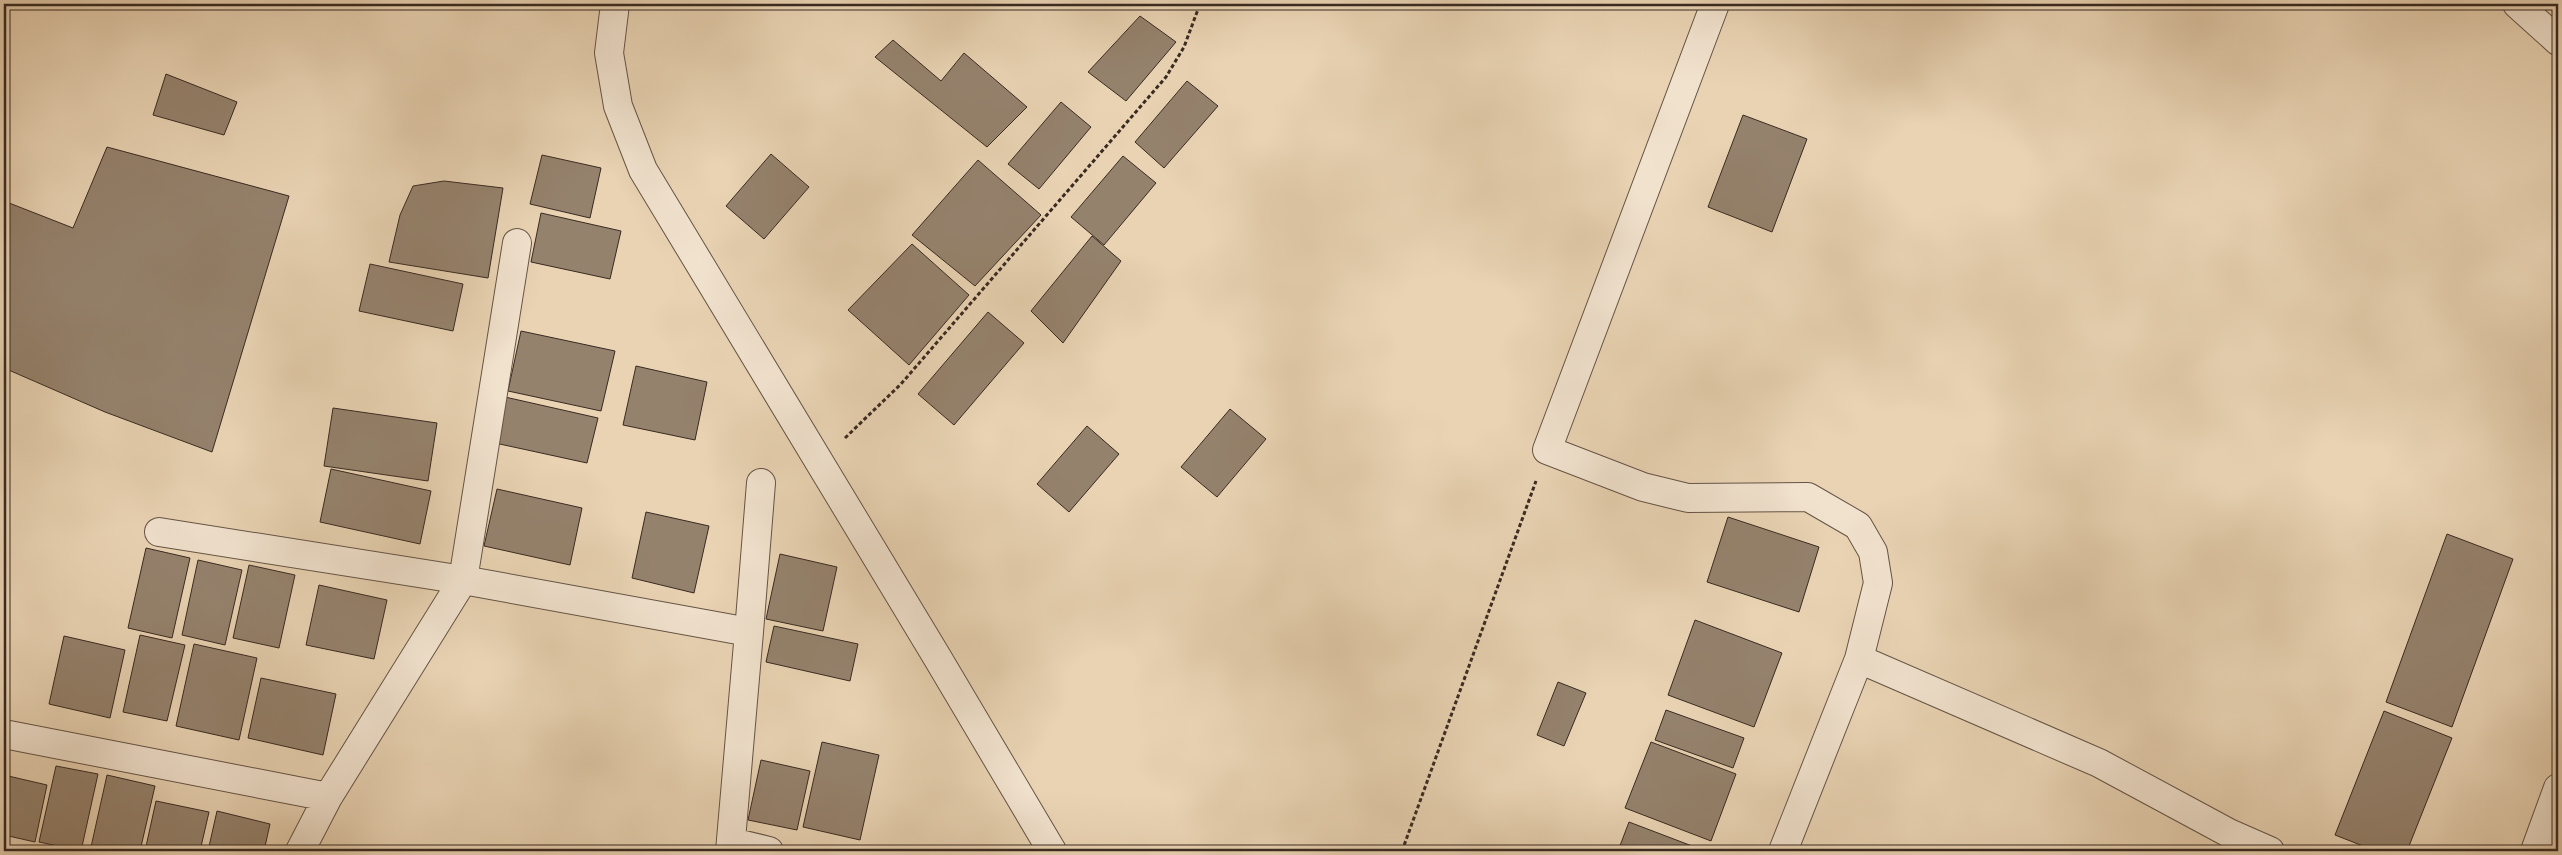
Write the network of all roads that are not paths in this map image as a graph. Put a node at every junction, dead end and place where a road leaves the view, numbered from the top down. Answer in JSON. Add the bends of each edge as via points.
{"nodes":[{"id":1,"x":615,"y":4,"type":"edge"},
{"id":2,"x":1715,"y":4,"type":"edge"},
{"id":3,"x":2517,"y":4,"type":"edge"},
{"id":4,"x":2558,"y":41,"type":"edge"},
{"id":5,"x":517,"y":242,"type":"dead end"},
{"id":6,"x":761,"y":483,"type":"dead end"},
{"id":7,"x":159,"y":532,"type":"dead end"},
{"id":8,"x":462,"y":580,"type":"junction"},
{"id":9,"x":749,"y":632,"type":"junction"},
{"id":10,"x":1859,"y":659,"type":"junction"},
{"id":11,"x":9,"y":736,"type":"dead end"},
{"id":12,"x":2558,"y":788,"type":"edge"},
{"id":13,"x":328,"y":797,"type":"junction"},
{"id":14,"x":731,"y":847,"type":"edge"},
{"id":15,"x":300,"y":851,"type":"edge"},
{"id":16,"x":769,"y":851,"type":"edge"},
{"id":17,"x":1052,"y":851,"type":"edge"},
{"id":18,"x":1783,"y":851,"type":"edge"},
{"id":19,"x":2270,"y":851,"type":"edge"},
{"id":20,"x":2535,"y":851,"type":"edge"}],
"edges":[{"from":1,"to":17,"type":"street","via":[[609,53],[613,80],[618,106],[643,170]]},
{"from":2,"to":10,"type":"street","via":[[1547,450],[1643,487],[1688,498],[1808,497],[1858,526],[1874,552],[1878,583]]},
{"from":3,"to":4,"type":"street"},
{"from":5,"to":8,"type":"street"},
{"from":6,"to":9,"type":"street"},
{"from":7,"to":8,"type":"street"},
{"from":8,"to":9,"type":"street"},
{"from":8,"to":13,"type":"street"},
{"from":9,"to":14,"type":"street"},
{"from":10,"to":18,"type":"street"},
{"from":10,"to":19,"type":"street","via":[[2099,763],[2229,833]]},
{"from":11,"to":13,"type":"street"},
{"from":12,"to":20,"type":"street"},
{"from":13,"to":15,"type":"street"},
{"from":14,"to":16,"type":"street"}]}
